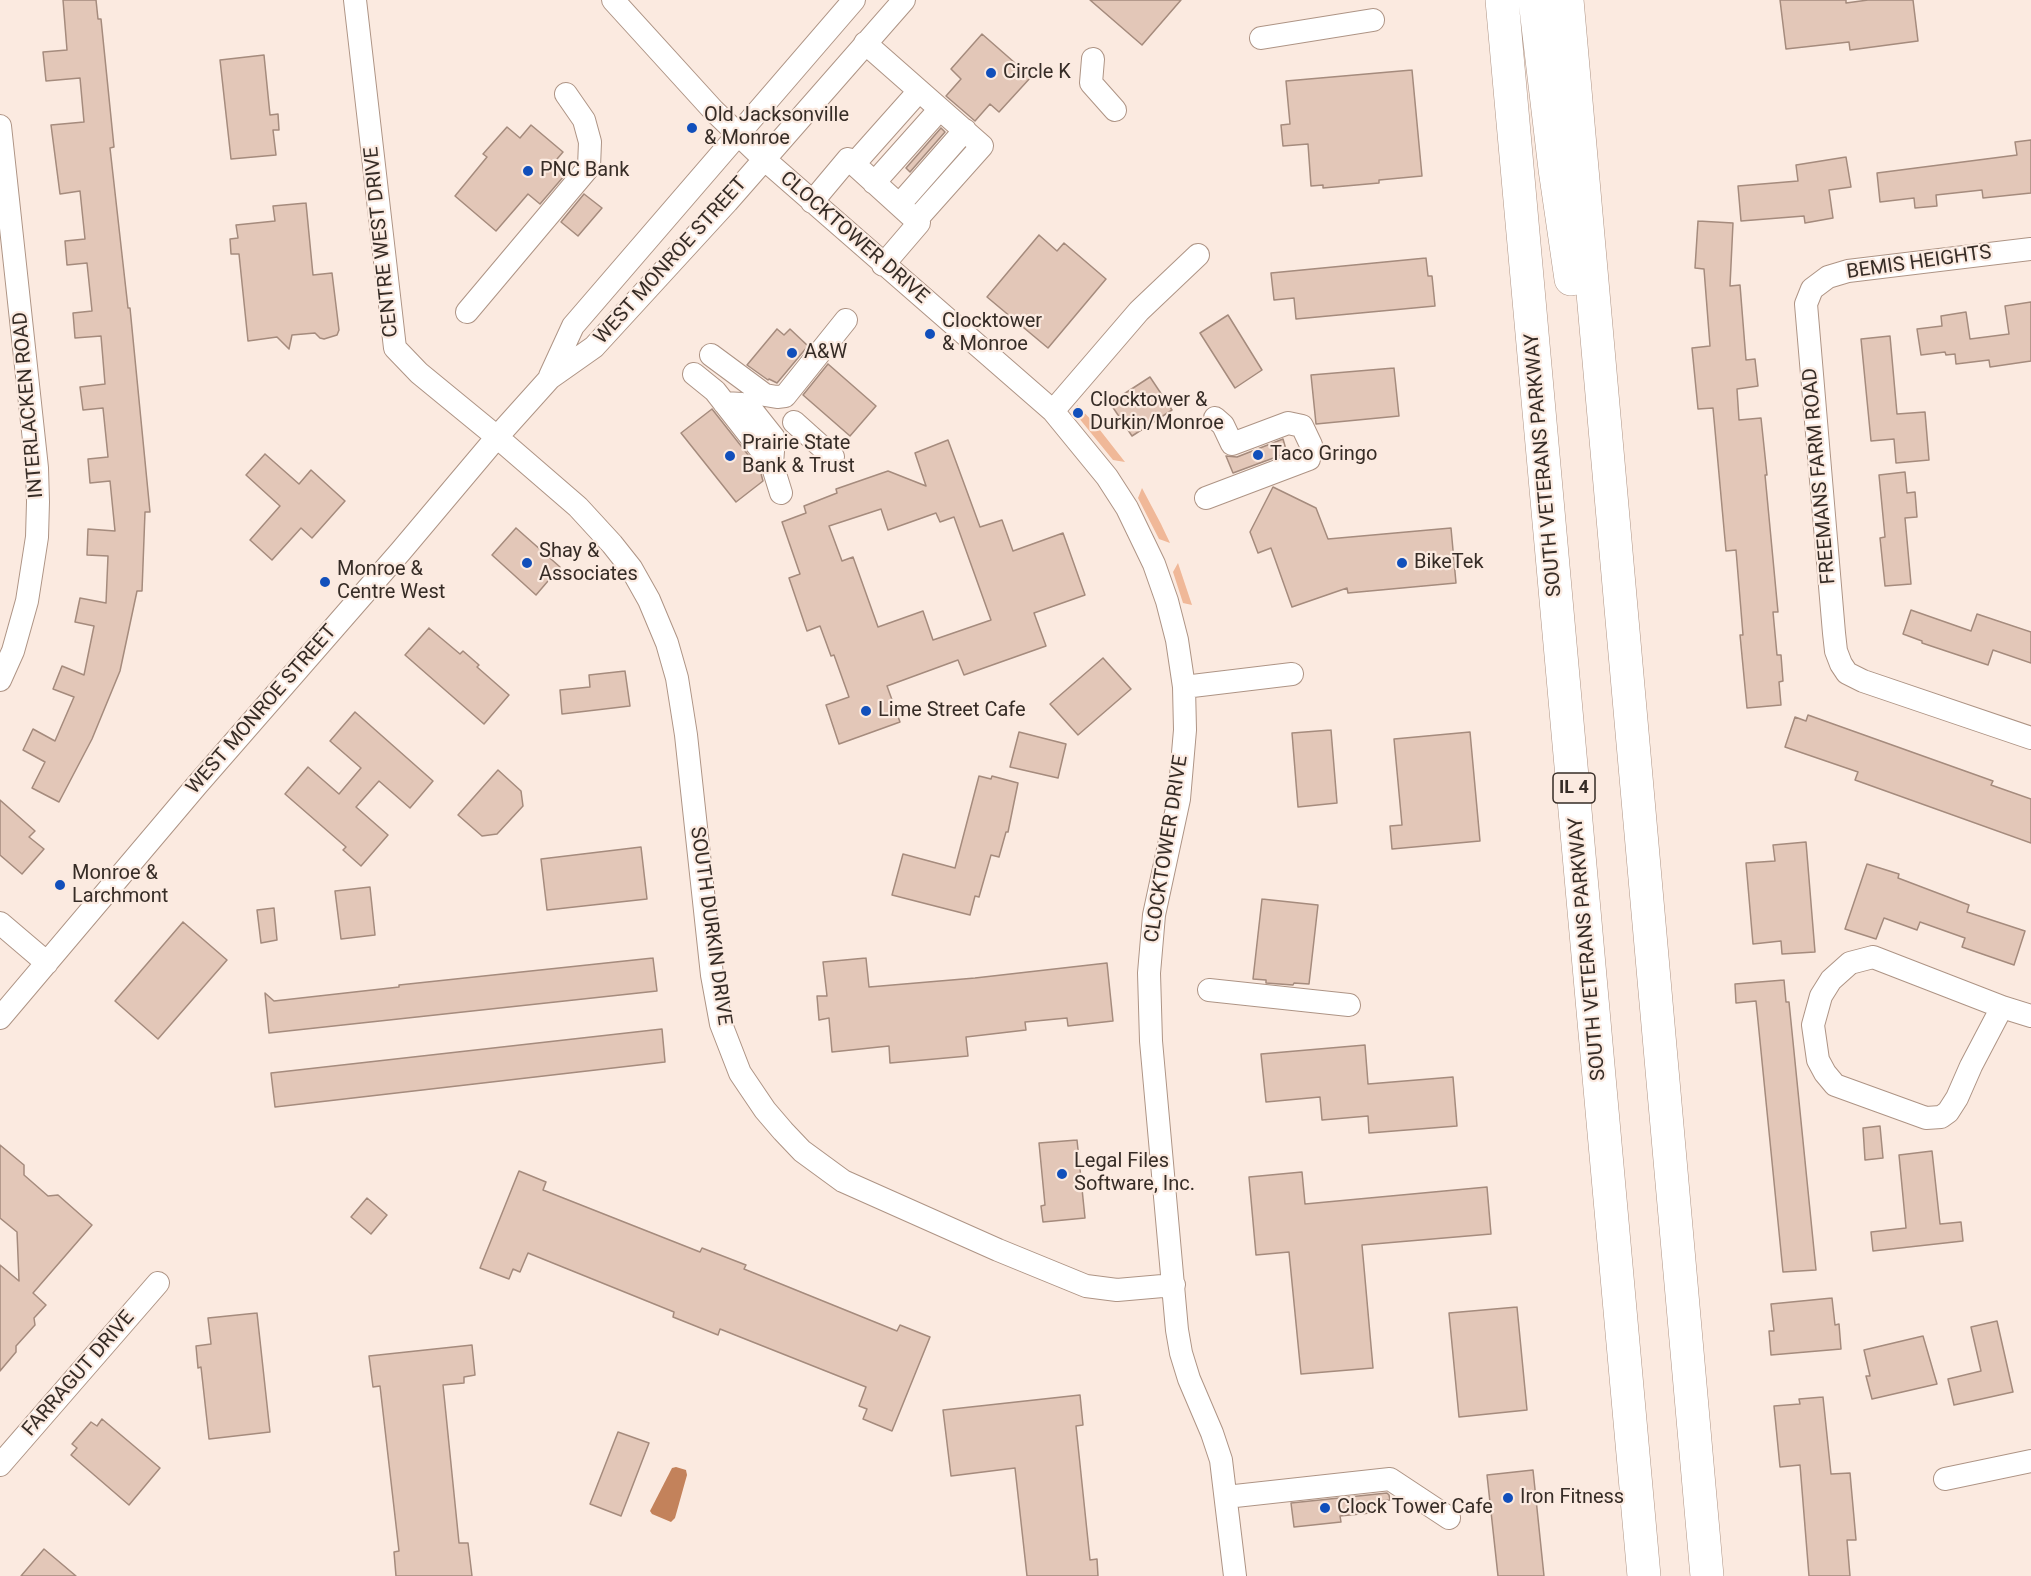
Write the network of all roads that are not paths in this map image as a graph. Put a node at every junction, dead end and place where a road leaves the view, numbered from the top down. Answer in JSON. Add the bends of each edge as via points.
{"nodes":[{"id":1,"x":355,"y":0,"type":"edge"},
{"id":2,"x":613,"y":0,"type":"edge"},
{"id":3,"x":854,"y":0,"type":"edge"},
{"id":4,"x":904,"y":0,"type":"edge"},
{"id":5,"x":1502,"y":0,"type":"edge"},
{"id":6,"x":1535,"y":0,"type":"edge"},
{"id":7,"x":1567,"y":0,"type":"edge"},
{"id":8,"x":1584,"y":0,"type":"edge"},
{"id":9,"x":1373,"y":20,"type":"dead end"},
{"id":10,"x":1261,"y":38,"type":"dead end"},
{"id":11,"x":865,"y":43,"type":"junction"},
{"id":12,"x":1093,"y":59,"type":"dead end"},
{"id":13,"x":919,"y":91,"type":"junction"},
{"id":14,"x":566,"y":94,"type":"dead end"},
{"id":15,"x":940,"y":109,"type":"junction"},
{"id":16,"x":1115,"y":110,"type":"dead end"},
{"id":17,"x":0,"y":126,"type":"edge"},
{"id":18,"x":965,"y":130,"type":"junction"},
{"id":19,"x":738,"y":135,"type":"junction"},
{"id":20,"x":764,"y":159,"type":"junction"},
{"id":21,"x":854,"y":164,"type":"junction"},
{"id":22,"x":874,"y":183,"type":"junction"},
{"id":23,"x":812,"y":202,"type":"junction"},
{"id":24,"x":898,"y":205,"type":"junction"},
{"id":25,"x":916,"y":220,"type":"junction"},
{"id":26,"x":2031,"y":249,"type":"edge"},
{"id":27,"x":1198,"y":255,"type":"dead end"},
{"id":28,"x":883,"y":265,"type":"junction"},
{"id":29,"x":1812,"y":289,"type":"joint"},
{"id":30,"x":467,"y":312,"type":"dead end"},
{"id":31,"x":846,"y":320,"type":"dead end"},
{"id":32,"x":1596,"y":328,"type":"junction"},
{"id":33,"x":711,"y":355,"type":"dead end"},
{"id":34,"x":694,"y":374,"type":"dead end"},
{"id":35,"x":550,"y":378,"type":"junction"},
{"id":36,"x":1053,"y":411,"type":"junction"},
{"id":37,"x":1604,"y":411,"type":"junction"},
{"id":38,"x":1215,"y":418,"type":"dead end"},
{"id":39,"x":794,"y":422,"type":"dead end"},
{"id":40,"x":497,"y":437,"type":"junction"},
{"id":41,"x":833,"y":457,"type":"dead end"},
{"id":42,"x":781,"y":493,"type":"dead end"},
{"id":43,"x":1206,"y":498,"type":"dead end"},
{"id":44,"x":1292,"y":674,"type":"dead end"},
{"id":45,"x":0,"y":680,"type":"edge"},
{"id":46,"x":1184,"y":687,"type":"junction"},
{"id":47,"x":2031,"y":738,"type":"edge"},
{"id":48,"x":0,"y":923,"type":"edge"},
{"id":49,"x":47,"y":963,"type":"junction"},
{"id":50,"x":1209,"y":990,"type":"dead end"},
{"id":51,"x":1349,"y":1005,"type":"dead end"},
{"id":52,"x":2002,"y":1007,"type":"junction"},
{"id":53,"x":2031,"y":1016,"type":"edge"},
{"id":54,"x":0,"y":1018,"type":"edge"},
{"id":55,"x":158,"y":1283,"type":"dead end"},
{"id":56,"x":1174,"y":1285,"type":"junction"},
{"id":57,"x":2031,"y":1461,"type":"edge"},
{"id":58,"x":0,"y":1465,"type":"edge"},
{"id":59,"x":1945,"y":1479,"type":"dead end"},
{"id":60,"x":1226,"y":1497,"type":"junction"},
{"id":61,"x":1449,"y":1518,"type":"dead end"},
{"id":62,"x":1235,"y":1576,"type":"edge"},
{"id":63,"x":1644,"y":1576,"type":"edge"},
{"id":64,"x":1707,"y":1576,"type":"edge"}],
"edges":[{"from":1,"to":40,"type":"street","name":"CENTRE WEST DRIVE","via":[[395,348],[419,374]]},
{"from":2,"to":19,"type":"street","name":"CLOCKTOWER DRIVE"},
{"from":3,"to":19,"type":"street","name":"WEST MONROE STREET"},
{"from":4,"to":11,"type":"street","name":"WEST MONROE STREET"},
{"from":5,"to":63,"type":"highway","name":"SOUTH VETERANS PARKWAY","number":"IL 4"},
{"from":6,"to":37,"type":"highway","via":[[1580,339]]},
{"from":7,"to":32,"type":"highway"},
{"from":8,"to":32,"type":"highway","via":[[1607,254]]},
{"from":9,"to":10,"type":"street"},
{"from":11,"to":13,"type":"street"},
{"from":11,"to":20,"type":"street","name":"WEST MONROE STREET"},
{"from":12,"to":16,"type":"street","via":[[1091,83]]},
{"from":13,"to":15,"type":"street"},
{"from":13,"to":21,"type":"street"},
{"from":14,"to":30,"type":"street","via":[[584,120],[590,142],[590,167]]},
{"from":15,"to":18,"type":"street"},
{"from":15,"to":22,"type":"street"},
{"from":17,"to":45,"type":"street","name":"INTERLACKEN ROAD","via":[[38,502],[27,601]]},
{"from":18,"to":24,"type":"street"},
{"from":18,"to":25,"type":"street","via":[[982,146]]},
{"from":19,"to":20,"type":"street","name":"CLOCKTOWER DRIVE"},
{"from":19,"to":35,"type":"street","name":"WEST MONROE STREET","via":[[573,326]]},
{"from":20,"to":23,"type":"street","name":"CLOCKTOWER DRIVE"},
{"from":20,"to":35,"type":"street","name":"WEST MONROE STREET","via":[[594,347]]},
{"from":21,"to":22,"type":"street"},
{"from":21,"to":23,"type":"street","via":[[848,159]]},
{"from":22,"to":24,"type":"street"},
{"from":23,"to":28,"type":"street","name":"CLOCKTOWER DRIVE"},
{"from":24,"to":25,"type":"street"},
{"from":25,"to":28,"type":"street","via":[[919,223]]},
{"from":26,"to":29,"type":"street","name":"BEMIS HEIGHTS","via":[[1848,271],[1828,277]]},
{"from":27,"to":36,"type":"street","via":[[1139,311]]},
{"from":28,"to":36,"type":"street","name":"CLOCKTOWER DRIVE"},
{"from":29,"to":47,"type":"street","name":"FREEMANS FARM ROAD","via":[[1806,304],[1806,325],[1836,651],[1841,664],[1847,673],[1863,681]]},
{"from":31,"to":33,"type":"street","via":[[785,396],[765,395]]},
{"from":32,"to":37,"type":"highway"},
{"from":34,"to":42,"type":"street","via":[[715,392],[772,464]]},
{"from":35,"to":40,"type":"street","name":"WEST MONROE STREET"},
{"from":36,"to":46,"type":"street","name":"CLOCKTOWER DRIVE","via":[[1107,477],[1146,544],[1167,601]]},
{"from":37,"to":64,"type":"highway"},
{"from":38,"to":43,"type":"street","via":[[1223,424],[1232,444],[1288,423],[1302,426],[1311,445],[1309,459]]},
{"from":39,"to":41,"type":"street"},
{"from":40,"to":49,"type":"street","name":"WEST MONROE STREET"},
{"from":40,"to":56,"type":"street","name":"SOUTH DURKIN DRIVE","via":[[578,507],[612,543],[640,582],[663,632],[682,709],[721,1023],[740,1073],[773,1120],[802,1151],[843,1181],[1086,1286],[1118,1290]]},
{"from":44,"to":46,"type":"street"},
{"from":46,"to":56,"type":"street","name":"CLOCKTOWER DRIVE","via":[[1179,799],[1154,915],[1149,972],[1151,1041]]},
{"from":48,"to":49,"type":"street"},
{"from":49,"to":54,"type":"street","name":"WEST MONROE STREET"},
{"from":50,"to":51,"type":"street"},
{"from":52,"to":52,"type":"street","via":[[1873,957],[1850,963],[1831,980],[1821,996],[1813,1025],[1818,1060],[1835,1085],[1926,1118],[1941,1118],[1957,1098]]},
{"from":52,"to":53,"type":"street"},
{"from":55,"to":58,"type":"street","name":"FARRAGUT DRIVE"},
{"from":56,"to":60,"type":"street","via":[[1181,1353],[1221,1460]]},
{"from":57,"to":59,"type":"street"},
{"from":60,"to":61,"type":"street","via":[[1390,1479]]},
{"from":60,"to":62,"type":"street"}]}
